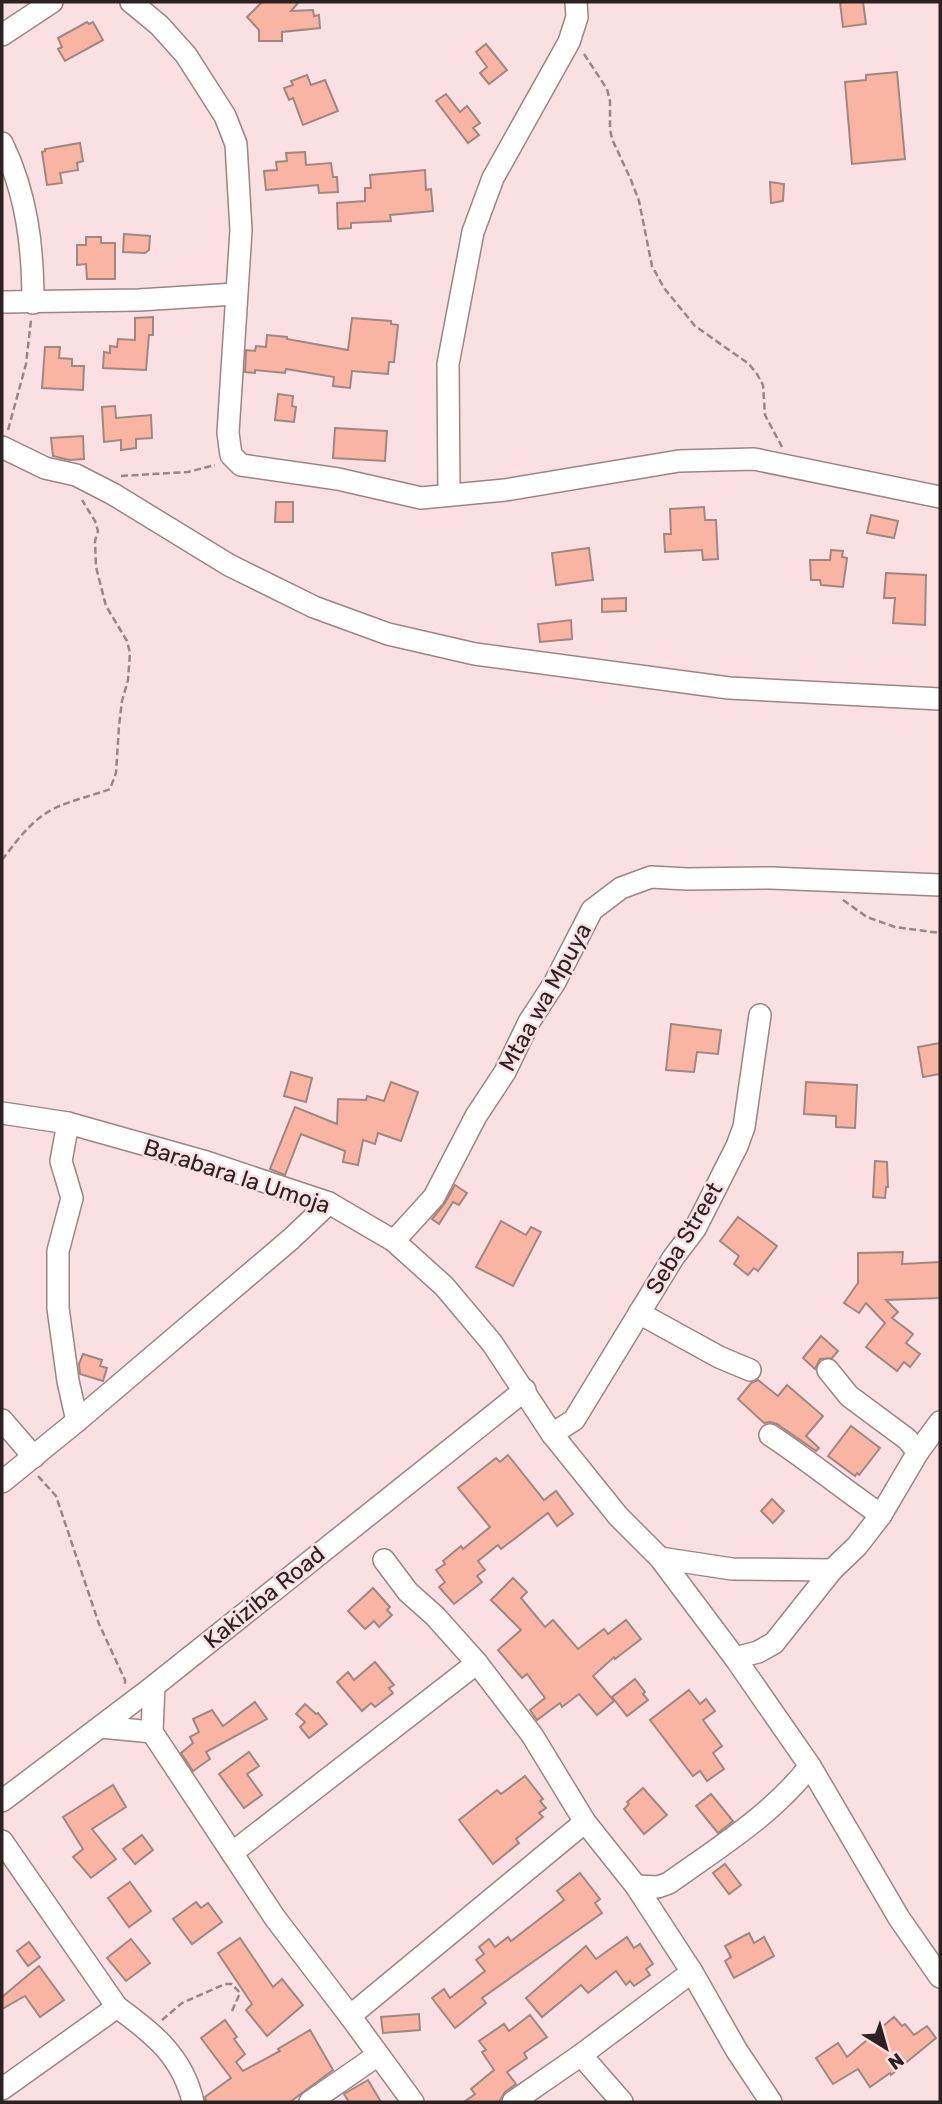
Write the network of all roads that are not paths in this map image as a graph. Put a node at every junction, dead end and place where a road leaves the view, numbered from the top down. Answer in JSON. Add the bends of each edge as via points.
{"nodes":[{"id":1,"x":52,"y":2,"type":"edge"},
{"id":2,"x":131,"y":2,"type":"edge"},
{"id":3,"x":576,"y":2,"type":"edge"},
{"id":4,"x":2,"y":35,"type":"edge"},
{"id":5,"x":2,"y":143,"type":"edge"},
{"id":6,"x":235,"y":294,"type":"junction"},
{"id":7,"x":2,"y":302,"type":"edge"},
{"id":8,"x":33,"y":303,"type":"junction"},
{"id":9,"x":2,"y":447,"type":"edge"},
{"id":10,"x":449,"y":494,"type":"junction"},
{"id":11,"x":940,"y":497,"type":"edge"},
{"id":12,"x":940,"y":699,"type":"edge"},
{"id":13,"x":940,"y":884,"type":"edge"},
{"id":14,"x":760,"y":1015,"type":"dead end"},
{"id":15,"x":2,"y":1114,"type":"edge"},
{"id":16,"x":68,"y":1123,"type":"junction"},
{"id":17,"x":329,"y":1203,"type":"junction"},
{"id":18,"x":394,"y":1241,"type":"junction"},
{"id":19,"x":639,"y":1314,"type":"junction"},
{"id":20,"x":750,"y":1370,"type":"dead end"},
{"id":21,"x":828,"y":1370,"type":"dead end"},
{"id":22,"x":524,"y":1390,"type":"junction"},
{"id":23,"x":2,"y":1420,"type":"edge"},
{"id":24,"x":77,"y":1422,"type":"junction"},
{"id":25,"x":940,"y":1422,"type":"edge"},
{"id":26,"x":552,"y":1434,"type":"junction"},
{"id":27,"x":770,"y":1435,"type":"dead end"},
{"id":28,"x":918,"y":1452,"type":"junction"},
{"id":29,"x":30,"y":1460,"type":"junction"},
{"id":30,"x":2,"y":1482,"type":"edge"},
{"id":31,"x":881,"y":1515,"type":"junction"},
{"id":32,"x":660,"y":1558,"type":"junction"},
{"id":33,"x":384,"y":1560,"type":"dead end"},
{"id":34,"x":832,"y":1570,"type":"junction"},
{"id":35,"x":735,"y":1658,"type":"junction"},
{"id":36,"x":477,"y":1663,"type":"junction"},
{"id":37,"x":154,"y":1686,"type":"junction"},
{"id":38,"x":101,"y":1727,"type":"junction"},
{"id":39,"x":152,"y":1732,"type":"junction"},
{"id":40,"x":810,"y":1766,"type":"junction"},
{"id":41,"x":2,"y":1801,"type":"edge"},
{"id":42,"x":585,"y":1822,"type":"junction"},
{"id":43,"x":2,"y":1841,"type":"edge"},
{"id":44,"x":232,"y":1853,"type":"junction"},
{"id":45,"x":636,"y":1886,"type":"junction"},
{"id":46,"x":692,"y":1972,"type":"junction"},
{"id":47,"x":940,"y":1977,"type":"edge"},
{"id":48,"x":117,"y":2007,"type":"junction"},
{"id":49,"x":350,"y":2016,"type":"junction"},
{"id":50,"x":378,"y":2054,"type":"junction"},
{"id":51,"x":581,"y":2055,"type":"junction"},
{"id":52,"x":2,"y":2089,"type":"edge"},
{"id":53,"x":193,"y":2102,"type":"edge"},
{"id":54,"x":310,"y":2102,"type":"edge"},
{"id":55,"x":413,"y":2102,"type":"edge"},
{"id":56,"x":513,"y":2102,"type":"edge"},
{"id":57,"x":622,"y":2102,"type":"edge"},
{"id":58,"x":771,"y":2102,"type":"edge"}],
"edges":[{"from":1,"to":4,"type":"street"},
{"from":2,"to":6,"type":"street","via":[[186,55],[225,116],[236,144],[241,230]]},
{"from":3,"to":10,"type":"street","via":[[577,17],[569,42],[494,177],[473,232],[448,364]]},
{"from":5,"to":8,"type":"street","via":[[20,185],[26,214]]},
{"from":6,"to":8,"type":"street"},
{"from":6,"to":10,"type":"street","via":[[228,433],[235,461],[249,468],[338,479],[421,498]]},
{"from":7,"to":8,"type":"street"},
{"from":9,"to":12,"type":"street","via":[[45,468],[76,475],[229,565],[314,607],[388,634],[475,654],[729,688]]},
{"from":10,"to":11,"type":"street","via":[[505,490],[679,461],[754,458]]},
{"from":13,"to":18,"type":"street","name":"Mtaa wa Mpuya","via":[[651,877],[621,888],[593,911],[434,1197]]},
{"from":14,"to":19,"type":"street","name":"Seba Street","via":[[744,1127],[695,1229]]},
{"from":15,"to":16,"type":"street","name":"Barabara la Umoja"},
{"from":16,"to":17,"type":"street","name":"Barabara la Umoja"},
{"from":16,"to":24,"type":"street","via":[[61,1161],[72,1198],[58,1251],[58,1308]]},
{"from":17,"to":18,"type":"street","name":"Barabara la Umoja"},
{"from":17,"to":24,"type":"street"},
{"from":18,"to":22,"type":"street","name":"Barabara la Umoja","via":[[443,1286],[492,1343]]},
{"from":19,"to":20,"type":"street"},
{"from":19,"to":26,"type":"street","name":"Seba Street","via":[[574,1420]]},
{"from":21,"to":28,"type":"street","via":[[849,1396]]},
{"from":22,"to":26,"type":"street","name":"Barabara la Umoja"},
{"from":22,"to":37,"type":"street","name":"Kakiziba Road"},
{"from":23,"to":29,"type":"street"},
{"from":24,"to":29,"type":"street"},
{"from":25,"to":28,"type":"street"},
{"from":26,"to":32,"type":"street","name":"Barabara la Umoja","via":[[618,1516]]},
{"from":27,"to":31,"type":"street"},
{"from":28,"to":31,"type":"street"},
{"from":29,"to":30,"type":"street"},
{"from":31,"to":34,"type":"street"},
{"from":32,"to":34,"type":"street","via":[[732,1569]]},
{"from":32,"to":35,"type":"street","name":"Barabara la Umoja"},
{"from":33,"to":36,"type":"street","via":[[408,1592]]},
{"from":34,"to":35,"type":"street","via":[[774,1643]]},
{"from":35,"to":40,"type":"street","name":"Barabara la Umoja"},
{"from":36,"to":42,"type":"street","via":[[532,1735]]},
{"from":36,"to":44,"type":"street"},
{"from":37,"to":38,"type":"street","name":"Kakiziba Road"},
{"from":37,"to":39,"type":"street"},
{"from":38,"to":39,"type":"street"},
{"from":38,"to":41,"type":"street","name":"Kakiziba Road"},
{"from":39,"to":44,"type":"street"},
{"from":40,"to":45,"type":"street","via":[[760,1817],[669,1883]]},
{"from":40,"to":47,"type":"street","name":"Barabara la Umoja"},
{"from":42,"to":45,"type":"street"},
{"from":42,"to":49,"type":"street"},
{"from":43,"to":48,"type":"street"},
{"from":44,"to":49,"type":"street"},
{"from":45,"to":46,"type":"street"},
{"from":46,"to":51,"type":"street"},
{"from":46,"to":58,"type":"street"},
{"from":48,"to":52,"type":"street"},
{"from":48,"to":53,"type":"street","via":[[165,2045],[190,2087]]},
{"from":49,"to":50,"type":"street"},
{"from":50,"to":54,"type":"street"},
{"from":50,"to":55,"type":"street"},
{"from":51,"to":56,"type":"street"},
{"from":51,"to":57,"type":"street"}]}
